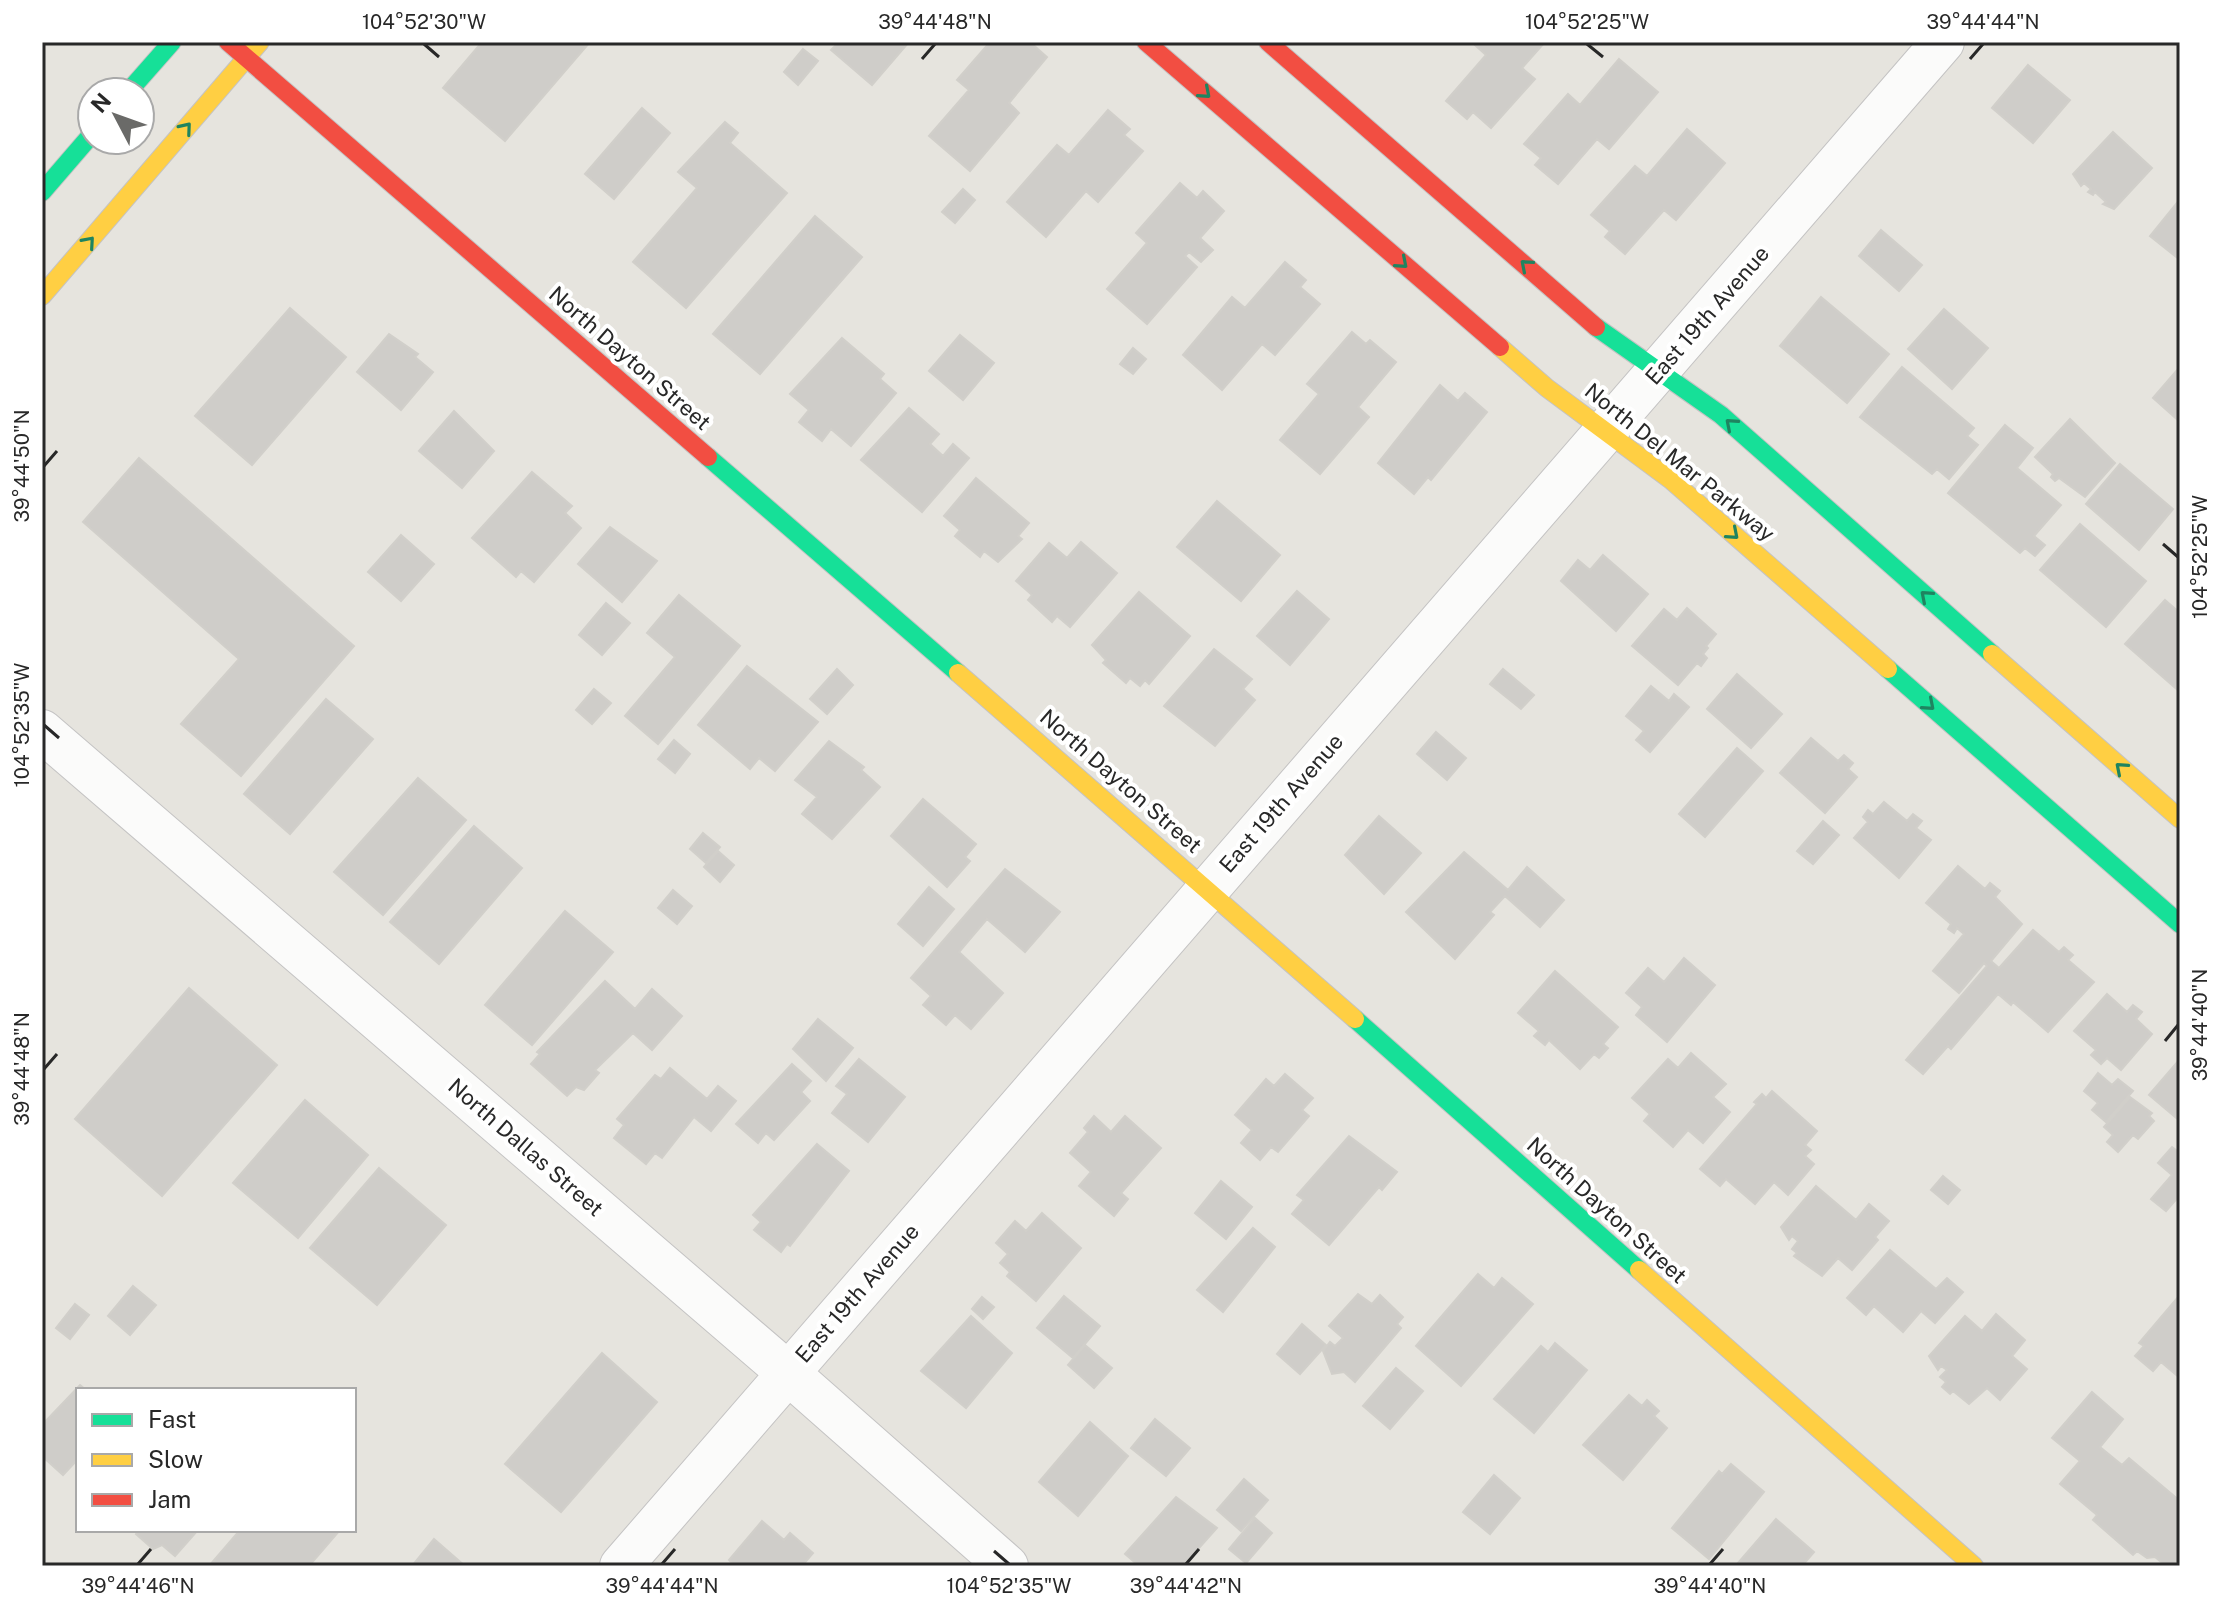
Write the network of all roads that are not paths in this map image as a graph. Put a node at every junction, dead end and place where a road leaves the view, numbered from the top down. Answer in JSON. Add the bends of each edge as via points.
{"nodes":[{"id":1,"x":172,"y":42,"type":"edge"},
{"id":2,"x":228,"y":42,"type":"edge"},
{"id":3,"x":260,"y":42,"type":"edge"},
{"id":4,"x":1146,"y":42,"type":"edge"},
{"id":5,"x":1268,"y":42,"type":"edge"},
{"id":6,"x":1943,"y":42,"type":"edge"},
{"id":7,"x":246,"y":57,"type":"junction"},
{"id":8,"x":142,"y":76,"type":"edge"},
{"id":9,"x":76,"y":153,"type":"edge"},
{"id":10,"x":42,"y":192,"type":"edge"},
{"id":11,"x":42,"y":296,"type":"edge"},
{"id":12,"x":1659,"y":371,"type":"junction"},
{"id":13,"x":1606,"y":432,"type":"junction"},
{"id":14,"x":42,"y":731,"type":"edge"},
{"id":15,"x":2180,"y":819,"type":"edge"},
{"id":16,"x":1207,"y":888,"type":"junction"},
{"id":17,"x":2180,"y":924,"type":"edge"},
{"id":18,"x":788,"y":1373,"type":"junction"},
{"id":19,"x":621,"y":1566,"type":"edge"},
{"id":20,"x":1007,"y":1566,"type":"edge"},
{"id":21,"x":1974,"y":1566,"type":"edge"}],
"edges":[{"from":1,"to":8,"type":"street"},
{"from":2,"to":7,"type":"street","name":"North Dayton Street"},
{"from":3,"to":7,"type":"street"},
{"from":4,"to":13,"type":"street","name":"North Del Mar Parkway","one_way":true,"via":[[1547,388]]},
{"from":12,"to":5,"type":"street","one_way":true,"via":[[1603,333]]},
{"from":6,"to":12,"type":"street","name":"East 19th Avenue"},
{"from":11,"to":7,"type":"street","one_way":true},
{"from":7,"to":16,"type":"street","name":"North Dayton Street"},
{"from":9,"to":10,"type":"street"},
{"from":12,"to":13,"type":"street","name":"East 19th Avenue"},
{"from":15,"to":12,"type":"street","one_way":true,"via":[[1721,415]]},
{"from":13,"to":16,"type":"street","name":"East 19th Avenue"},
{"from":13,"to":17,"type":"street","name":"North Del Mar Parkway","one_way":true,"via":[[1671,480]]},
{"from":14,"to":18,"type":"street","name":"North Dallas Street"},
{"from":16,"to":18,"type":"street","name":"East 19th Avenue"},
{"from":16,"to":21,"type":"street","name":"North Dayton Street"},
{"from":18,"to":19,"type":"street","name":"East 19th Avenue"},
{"from":18,"to":20,"type":"street","name":"North Dallas Street"}]}
